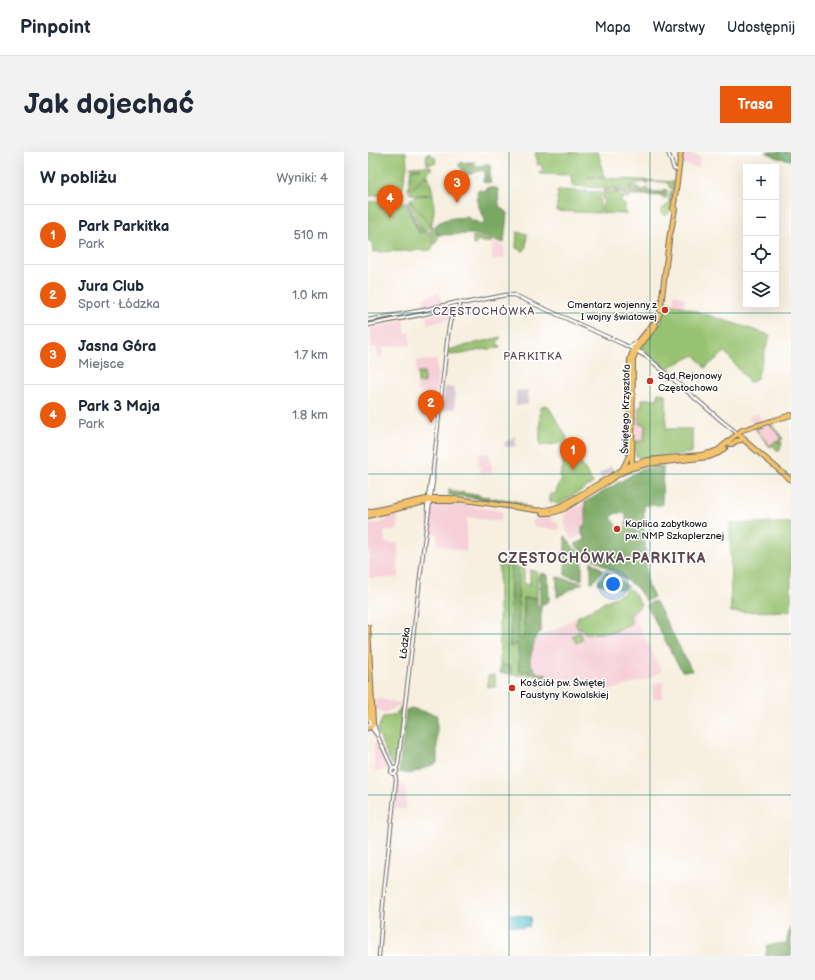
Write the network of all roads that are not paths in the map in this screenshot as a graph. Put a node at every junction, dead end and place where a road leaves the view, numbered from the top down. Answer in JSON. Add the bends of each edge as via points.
{"nodes":[{"id":1,"x":668,"y":152,"type":"edge"},
{"id":2,"x":681,"y":152,"type":"edge"},
{"id":3,"x":678,"y":170,"type":"junction"},
{"id":4,"x":459,"y":304,"type":"junction"},
{"id":5,"x":368,"y":320,"type":"edge"},
{"id":6,"x":655,"y":323,"type":"junction"},
{"id":7,"x":368,"y":325,"type":"edge"},
{"id":8,"x":633,"y":349,"type":"junction"},
{"id":9,"x":641,"y":355,"type":"junction"},
{"id":10,"x":646,"y":357,"type":"junction"},
{"id":11,"x":633,"y":360,"type":"junction"},
{"id":12,"x":791,"y":415,"type":"edge"},
{"id":13,"x":739,"y":436,"type":"junction"},
{"id":14,"x":631,"y":457,"type":"junction"},
{"id":15,"x":648,"y":460,"type":"junction"},
{"id":16,"x":632,"y":466,"type":"junction"},
{"id":17,"x":623,"y":468,"type":"junction"},
{"id":18,"x":791,"y":480,"type":"edge"},
{"id":19,"x":429,"y":500,"type":"junction"},
{"id":20,"x":368,"y":512,"type":"edge"},
{"id":21,"x":368,"y":516,"type":"edge"},
{"id":22,"x":368,"y":627,"type":"edge"},
{"id":23,"x":368,"y":684,"type":"edge"},
{"id":24,"x":370,"y":717,"type":"edge"},
{"id":25,"x":371,"y":725,"type":"edge"},
{"id":26,"x":394,"y":769,"type":"junction"},
{"id":27,"x":379,"y":956,"type":"edge"}],
"edges":[{"from":1,"to":3,"type":"street","via":[[674,169]]},
{"from":2,"to":3,"type":"main road"},
{"from":3,"to":6,"type":"main road","via":[[660,312]]},
{"from":4,"to":5,"type":"street"},
{"from":4,"to":7,"type":"street","via":[[429,313]]},
{"from":4,"to":8,"type":"street","via":[[511,295]]},
{"from":4,"to":19,"type":"street","name":"Łódzka","via":[[448,334]]},
{"from":6,"to":8,"type":"main road"},
{"from":6,"to":8,"type":"main road","via":[[654,328]]},
{"from":8,"to":9,"type":"street"},
{"from":8,"to":10,"type":"street"},
{"from":8,"to":11,"type":"main road","name":"Świętego Krzysztofa"},
{"from":8,"to":14,"type":"main road","name":"Świętego Krzysztofa","via":[[629,366]]},
{"from":9,"to":10,"type":"street"},
{"from":9,"to":11,"type":"street"},
{"from":10,"to":13,"type":"street"},
{"from":11,"to":14,"type":"main road","name":"Świętego Krzysztofa"},
{"from":12,"to":13,"type":"main road","via":[[749,427]]},
{"from":13,"to":15,"type":"main road","via":[[710,453]]},
{"from":13,"to":16,"type":"main road","via":[[719,453],[709,457]]},
{"from":13,"to":18,"type":"main road"},
{"from":14,"to":15,"type":"main road","via":[[636,460]]},
{"from":14,"to":16,"type":"main road","name":"Świętego Krzysztofa"},
{"from":14,"to":17,"type":"main road"},
{"from":15,"to":16,"type":"main road"},
{"from":16,"to":17,"type":"main road"},
{"from":16,"to":19,"type":"main road","via":[[566,508],[551,513]]},
{"from":17,"to":19,"type":"main road","via":[[563,505],[549,510],[450,498]]},
{"from":19,"to":20,"type":"main road"},
{"from":19,"to":21,"type":"main road"},
{"from":19,"to":26,"type":"street","name":"Łódzka","via":[[398,764]]},
{"from":22,"to":24,"type":"main road"},
{"from":23,"to":24,"type":"main road"},
{"from":24,"to":25,"type":"main road"},
{"from":25,"to":26,"type":"street"},
{"from":26,"to":27,"type":"street","via":[[391,772],[395,774],[396,780]]}]}
